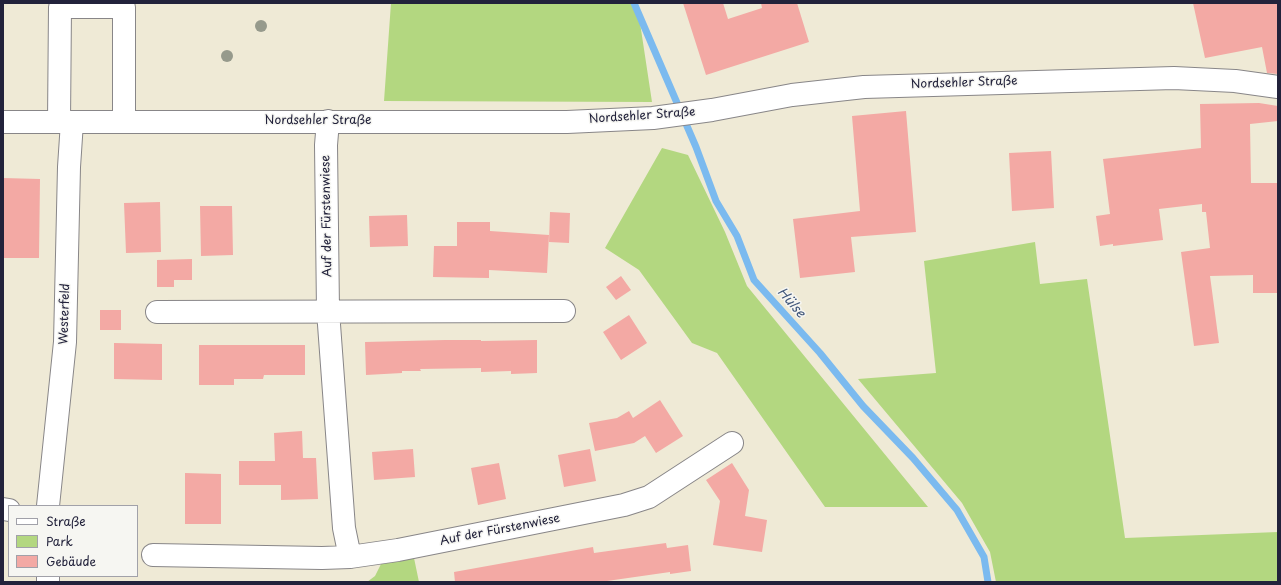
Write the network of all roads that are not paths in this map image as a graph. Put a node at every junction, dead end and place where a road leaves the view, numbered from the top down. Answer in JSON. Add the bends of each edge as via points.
{"nodes":[{"id":1,"x":1278,"y":87,"type":"edge"},
{"id":2,"x":328,"y":121,"type":"junction"},
{"id":3,"x":3,"y":122,"type":"edge"},
{"id":4,"x":66,"y":122,"type":"junction"},
{"id":5,"x":124,"y":122,"type":"junction"},
{"id":6,"x":328,"y":311,"type":"junction"},
{"id":7,"x":564,"y":311,"type":"dead end"},
{"id":8,"x":157,"y":312,"type":"dead end"},
{"id":9,"x":732,"y":443,"type":"dead end"},
{"id":10,"x":48,"y":505,"type":"edge"},
{"id":11,"x":152,"y":555,"type":"dead end"},
{"id":12,"x":350,"y":557,"type":"junction"}],
"edges":[{"from":1,"to":2,"type":"street","name":"Nordsehler Straße","via":[[1235,81],[1174,78],[864,87],[792,95],[653,118],[567,122]]},
{"from":2,"to":5,"type":"street","name":"Nordsehler Straße"},
{"from":2,"to":6,"type":"street","name":"Auf der Fürstenwiese"},
{"from":3,"to":4,"type":"street","name":"Nordsehler Straße"},
{"from":4,"to":5,"type":"street","name":"Nordsehler Straße"},
{"from":4,"to":5,"type":"street","name":"Westerfeld","via":[[60,7],[124,7]]},
{"from":4,"to":10,"type":"street","name":"Westerfeld","via":[[69,167],[65,342]]},
{"from":6,"to":7,"type":"street"},
{"from":6,"to":8,"type":"street"},
{"from":6,"to":12,"type":"street","name":"Auf der Fürstenwiese","via":[[344,528]]},
{"from":9,"to":12,"type":"street","name":"Auf der Fürstenwiese","via":[[649,497],[624,505]]},
{"from":11,"to":12,"type":"street","name":"Auf der Fürstenwiese"}]}
